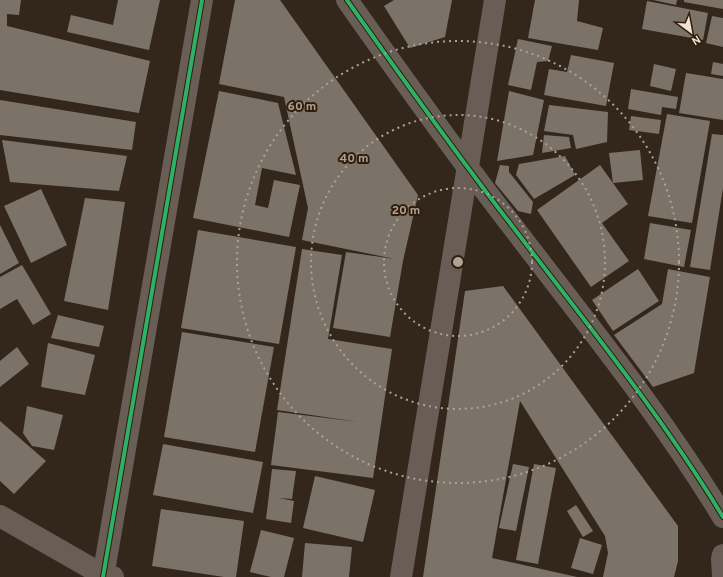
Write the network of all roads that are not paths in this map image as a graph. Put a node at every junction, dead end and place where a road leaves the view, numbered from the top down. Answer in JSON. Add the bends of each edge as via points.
{"nodes":[{"id":1,"x":202,"y":0,"type":"edge"},
{"id":2,"x":347,"y":0,"type":"edge"},
{"id":3,"x":495,"y":0,"type":"edge"},
{"id":4,"x":467,"y":168,"type":"junction"},
{"id":5,"x":0,"y":516,"type":"edge"},
{"id":6,"x":723,"y":517,"type":"edge"},
{"id":7,"x":723,"y":555,"type":"edge"},
{"id":8,"x":106,"y":576,"type":"edge"},
{"id":9,"x":723,"y":576,"type":"edge"},
{"id":10,"x":401,"y":577,"type":"edge"}],
"edges":[{"from":1,"to":8,"type":"street"},
{"from":2,"to":4,"type":"street"},
{"from":3,"to":4,"type":"street"},
{"from":4,"to":6,"type":"street","via":[[646,400]]},
{"from":4,"to":10,"type":"street"},
{"from":5,"to":8,"type":"street"},
{"from":7,"to":9,"type":"street"}]}
